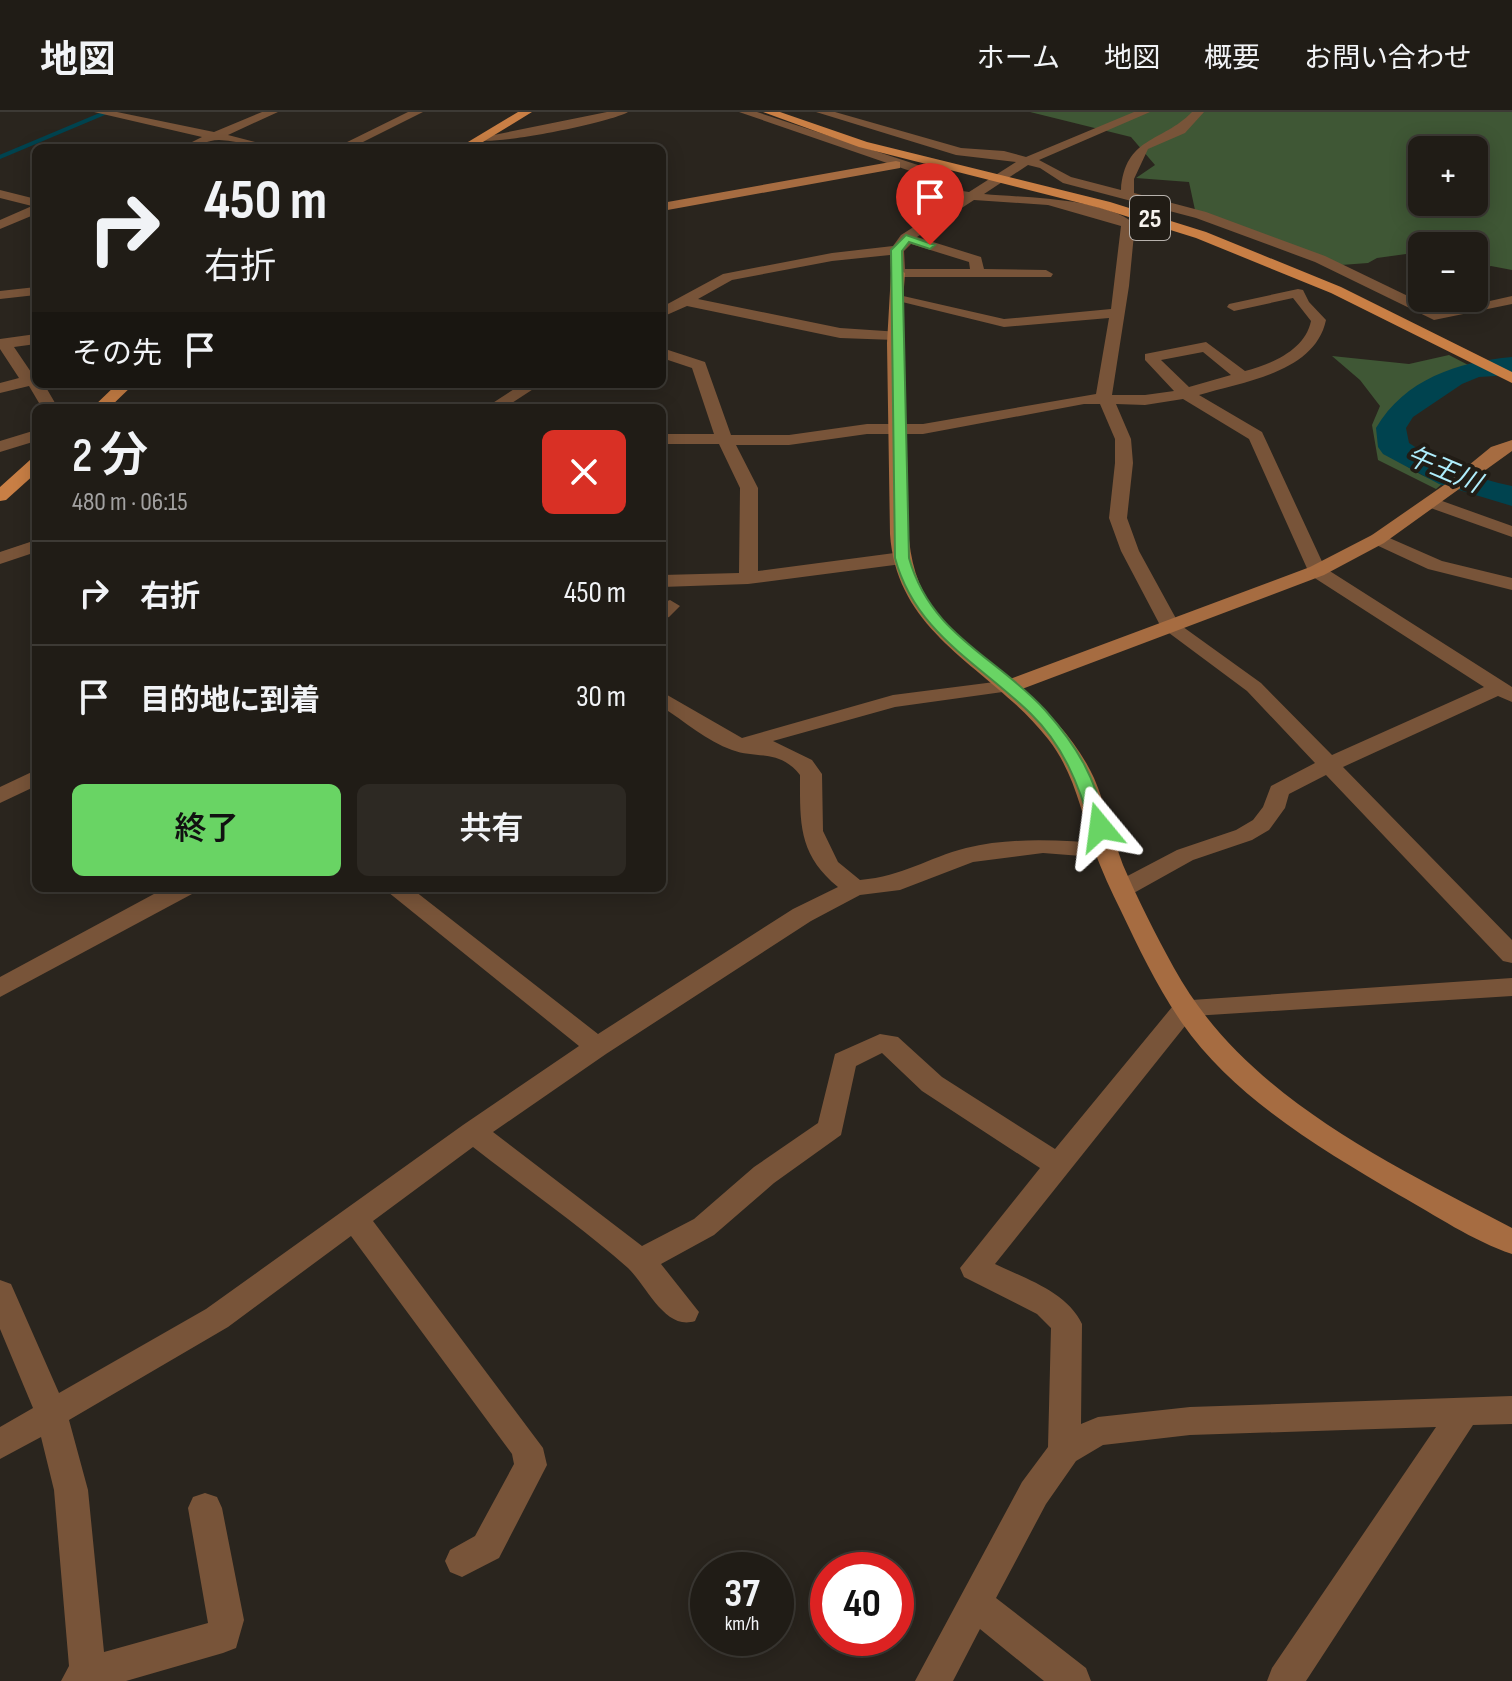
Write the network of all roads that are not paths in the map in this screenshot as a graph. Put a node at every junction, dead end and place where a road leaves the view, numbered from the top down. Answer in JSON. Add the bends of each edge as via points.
{"nodes":[{"id":1,"x":100,"y":112,"type":"edge"},
{"id":2,"x":272,"y":112,"type":"edge"},
{"id":3,"x":417,"y":112,"type":"edge"},
{"id":4,"x":526,"y":112,"type":"edge"},
{"id":5,"x":622,"y":112,"type":"edge"},
{"id":6,"x":745,"y":112,"type":"edge"},
{"id":7,"x":769,"y":112,"type":"edge"},
{"id":8,"x":795,"y":112,"type":"edge"},
{"id":9,"x":822,"y":112,"type":"edge"},
{"id":10,"x":1144,"y":112,"type":"edge"},
{"id":11,"x":1198,"y":112,"type":"edge"},
{"id":12,"x":216,"y":136,"type":"junction"},
{"id":13,"x":480,"y":139,"type":"junction"},
{"id":14,"x":196,"y":144,"type":"edge"},
{"id":15,"x":254,"y":144,"type":"edge"},
{"id":16,"x":349,"y":144,"type":"edge"},
{"id":17,"x":471,"y":144,"type":"edge"},
{"id":18,"x":1026,"y":161,"type":"junction"},
{"id":19,"x":896,"y":165,"type":"junction"},
{"id":20,"x":1000,"y":177,"type":"junction"},
{"id":21,"x":0,"y":194,"type":"edge"},
{"id":22,"x":1127,"y":196,"type":"junction"},
{"id":23,"x":969,"y":197,"type":"junction"},
{"id":24,"x":32,"y":202,"type":"edge"},
{"id":25,"x":666,"y":206,"type":"edge"},
{"id":26,"x":32,"y":211,"type":"edge"},
{"id":27,"x":0,"y":225,"type":"edge"},
{"id":28,"x":899,"y":264,"type":"junction"},
{"id":29,"x":978,"y":274,"type":"junction"},
{"id":30,"x":1046,"y":274,"type":"dead end"},
{"id":31,"x":32,"y":291,"type":"edge"},
{"id":32,"x":0,"y":295,"type":"edge"},
{"id":33,"x":1512,"y":300,"type":"edge"},
{"id":34,"x":686,"y":301,"type":"junction"},
{"id":35,"x":1234,"y":307,"type":"dead end"},
{"id":36,"x":666,"y":311,"type":"edge"},
{"id":37,"x":1115,"y":313,"type":"junction"},
{"id":38,"x":895,"y":335,"type":"junction"},
{"id":39,"x":32,"y":340,"type":"edge"},
{"id":40,"x":3,"y":344,"type":"edge"},
{"id":41,"x":666,"y":354,"type":"edge"},
{"id":42,"x":1512,"y":368,"type":"edge"},
{"id":43,"x":1243,"y":377,"type":"junction"},
{"id":44,"x":1512,"y":378,"type":"edge"},
{"id":45,"x":32,"y":379,"type":"edge"},
{"id":46,"x":32,"y":381,"type":"edge"},
{"id":47,"x":0,"y":388,"type":"edge"},
{"id":48,"x":122,"y":388,"type":"edge"},
{"id":49,"x":526,"y":388,"type":"edge"},
{"id":50,"x":1186,"y":394,"type":"junction"},
{"id":51,"x":1105,"y":399,"type":"junction"},
{"id":52,"x":104,"y":404,"type":"edge"},
{"id":53,"x":500,"y":404,"type":"edge"},
{"id":54,"x":898,"y":428,"type":"junction"},
{"id":55,"x":32,"y":436,"type":"edge"},
{"id":56,"x":724,"y":438,"type":"junction"},
{"id":57,"x":666,"y":439,"type":"edge"},
{"id":58,"x":1512,"y":445,"type":"edge"},
{"id":59,"x":0,"y":447,"type":"edge"},
{"id":60,"x":32,"y":468,"type":"edge"},
{"id":61,"x":0,"y":496,"type":"edge"},
{"id":62,"x":1431,"y":502,"type":"junction"},
{"id":63,"x":1512,"y":532,"type":"edge"},
{"id":64,"x":1378,"y":539,"type":"junction"},
{"id":65,"x":32,"y":547,"type":"edge"},
{"id":66,"x":0,"y":558,"type":"edge"},
{"id":67,"x":902,"y":558,"type":"junction"},
{"id":68,"x":1317,"y":571,"type":"junction"},
{"id":69,"x":748,"y":578,"type":"junction"},
{"id":70,"x":1509,"y":578,"type":"edge"},
{"id":71,"x":666,"y":581,"type":"edge"},
{"id":72,"x":1171,"y":627,"type":"junction"},
{"id":73,"x":1010,"y":686,"type":"junction"},
{"id":74,"x":1505,"y":692,"type":"edge"},
{"id":75,"x":666,"y":700,"type":"edge"},
{"id":76,"x":738,"y":745,"type":"junction"},
{"id":77,"x":1330,"y":765,"type":"junction"},
{"id":78,"x":32,"y":779,"type":"edge"},
{"id":79,"x":0,"y":796,"type":"edge"},
{"id":80,"x":1107,"y":851,"type":"junction"},
{"id":81,"x":855,"y":888,"type":"junction"},
{"id":82,"x":1124,"y":888,"type":"junction"},
{"id":83,"x":177,"y":892,"type":"edge"},
{"id":84,"x":400,"y":892,"type":"edge"},
{"id":85,"x":1512,"y":955,"type":"edge"},
{"id":86,"x":1512,"y":987,"type":"edge"},
{"id":87,"x":0,"y":988,"type":"edge"},
{"id":88,"x":1186,"y":1007,"type":"junction"},
{"id":89,"x":597,"y":1047,"type":"junction"},
{"id":90,"x":473,"y":1132,"type":"junction"},
{"id":91,"x":1057,"y":1165,"type":"junction"},
{"id":92,"x":354,"y":1218,"type":"junction"},
{"id":93,"x":1512,"y":1242,"type":"edge"},
{"id":94,"x":640,"y":1261,"type":"junction"},
{"id":95,"x":0,"y":1293,"type":"edge"},
{"id":96,"x":684,"y":1312,"type":"dead end"},
{"id":97,"x":1512,"y":1410,"type":"edge"},
{"id":98,"x":51,"y":1413,"type":"junction"},
{"id":99,"x":1463,"y":1413,"type":"junction"},
{"id":100,"x":0,"y":1444,"type":"edge"},
{"id":101,"x":1064,"y":1451,"type":"junction"},
{"id":102,"x":205,"y":1508,"type":"dead end"},
{"id":103,"x":462,"y":1561,"type":"dead end"},
{"id":104,"x":974,"y":1602,"type":"junction"},
{"id":105,"x":83,"y":1677,"type":"edge"},
{"id":106,"x":933,"y":1681,"type":"edge"},
{"id":107,"x":1073,"y":1681,"type":"edge"},
{"id":108,"x":1285,"y":1681,"type":"edge"}],
"edges":[{"from":1,"to":12,"type":"street"},
{"from":2,"to":12,"type":"street"},
{"from":3,"to":16,"type":"street"},
{"from":4,"to":13,"type":"main road"},
{"from":5,"to":13,"type":"street"},
{"from":6,"to":19,"type":"street"},
{"from":7,"to":20,"type":"main road","number":"25","via":[[852,142]]},
{"from":8,"to":20,"type":"main road","number":"25"},
{"from":9,"to":18,"type":"street","via":[[960,152]]},
{"from":10,"to":18,"type":"street"},
{"from":11,"to":22,"type":"street","via":[[1181,130],[1143,147],[1128,179]]},
{"from":12,"to":14,"type":"street"},
{"from":12,"to":15,"type":"street"},
{"from":13,"to":17,"type":"main road"},
{"from":18,"to":20,"type":"street"},
{"from":18,"to":22,"type":"street","via":[[1067,180]]},
{"from":19,"to":23,"type":"street","via":[[933,175],[945,190]]},
{"from":19,"to":25,"type":"street"},
{"from":20,"to":23,"type":"street"},
{"from":20,"to":42,"type":"main road","number":"25","via":[[1166,216],[1272,252]]},
{"from":20,"to":44,"type":"main road","number":"25","via":[[1261,256],[1350,294]]},
{"from":21,"to":24,"type":"street"},
{"from":22,"to":33,"type":"street","via":[[1289,246],[1439,317]]},
{"from":23,"to":28,"type":"street"},
{"from":23,"to":37,"type":"street","via":[[1048,201],[1128,224]]},
{"from":26,"to":27,"type":"street"},
{"from":28,"to":29,"type":"street"},
{"from":28,"to":29,"type":"street","via":[[976,260]]},
{"from":28,"to":34,"type":"street","via":[[832,257],[728,277]]},
{"from":28,"to":37,"type":"street","via":[[1004,323]]},
{"from":28,"to":38,"type":"street"},
{"from":29,"to":30,"type":"street"},
{"from":31,"to":32,"type":"street"},
{"from":34,"to":36,"type":"street"},
{"from":34,"to":38,"type":"street","via":[[840,333]]},
{"from":35,"to":43,"type":"street","via":[[1298,293],[1319,320],[1310,342],[1286,362]]},
{"from":37,"to":51,"type":"street"},
{"from":38,"to":54,"type":"street"},
{"from":39,"to":40,"type":"street"},
{"from":40,"to":45,"type":"street"},
{"from":41,"to":56,"type":"street","via":[[699,365]]},
{"from":43,"to":50,"type":"street"},
{"from":43,"to":50,"type":"street","via":[[1206,347],[1150,357]]},
{"from":46,"to":47,"type":"street"},
{"from":48,"to":52,"type":"main road"},
{"from":49,"to":53,"type":"street"},
{"from":50,"to":51,"type":"street"},
{"from":50,"to":68,"type":"street","via":[[1256,436]]},
{"from":51,"to":54,"type":"street","via":[[923,429]]},
{"from":51,"to":72,"type":"street","via":[[1123,439],[1118,518]]},
{"from":54,"to":56,"type":"street","via":[[789,440]]},
{"from":54,"to":67,"type":"street"},
{"from":55,"to":59,"type":"street"},
{"from":56,"to":57,"type":"street"},
{"from":56,"to":69,"type":"street","via":[[749,488]]},
{"from":58,"to":62,"type":"street"},
{"from":60,"to":61,"type":"main road"},
{"from":62,"to":63,"type":"street"},
{"from":62,"to":64,"type":"street"},
{"from":64,"to":68,"type":"street"},
{"from":64,"to":70,"type":"street","via":[[1435,565]]},
{"from":65,"to":66,"type":"street"},
{"from":67,"to":69,"type":"street"},
{"from":67,"to":73,"type":"street","via":[[926,610]]},
{"from":68,"to":72,"type":"street"},
{"from":68,"to":74,"type":"street"},
{"from":69,"to":71,"type":"street"},
{"from":72,"to":73,"type":"street"},
{"from":72,"to":77,"type":"street","via":[[1254,687]]},
{"from":73,"to":76,"type":"street","via":[[893,701]]},
{"from":73,"to":80,"type":"street","via":[[1038,711],[1086,780]]},
{"from":74,"to":77,"type":"street"},
{"from":75,"to":76,"type":"street"},
{"from":76,"to":81,"type":"street","via":[[775,748],[804,765],[811,774],[812,831],[828,866]]},
{"from":77,"to":82,"type":"street","via":[[1279,791],[1269,818],[1244,835],[1185,855]]},
{"from":77,"to":85,"type":"street"},
{"from":78,"to":79,"type":"street"},
{"from":80,"to":81,"type":"street","via":[[1043,846],[1003,850],[969,855],[892,885]]},
{"from":80,"to":82,"type":"street"},
{"from":81,"to":89,"type":"street","via":[[802,915]]},
{"from":82,"to":88,"type":"street"},
{"from":83,"to":87,"type":"street"},
{"from":84,"to":89,"type":"street"},
{"from":86,"to":88,"type":"street"},
{"from":88,"to":91,"type":"street"},
{"from":88,"to":93,"type":"street","via":[[1225,1055],[1316,1130]]},
{"from":89,"to":90,"type":"street"},
{"from":90,"to":92,"type":"street"},
{"from":90,"to":94,"type":"street"},
{"from":91,"to":94,"type":"street","via":[[932,1084],[889,1044],[880,1043],[844,1061],[831,1128],[764,1175],[704,1227]]},
{"from":91,"to":101,"type":"street","via":[[975,1268],[1048,1305],[1067,1324]]},
{"from":92,"to":98,"type":"street","via":[[217,1318]]},
{"from":92,"to":103,"type":"street","via":[[527,1448],[531,1465],[487,1547]]},
{"from":94,"to":96,"type":"street"},
{"from":95,"to":98,"type":"street"},
{"from":97,"to":99,"type":"street"},
{"from":98,"to":100,"type":"street"},
{"from":98,"to":105,"type":"street","via":[[71,1490]]},
{"from":99,"to":101,"type":"street","via":[[1190,1421],[1098,1431]]},
{"from":99,"to":108,"type":"street"},
{"from":101,"to":104,"type":"street","via":[[1034,1493]]},
{"from":102,"to":105,"type":"street","via":[[226,1620],[223,1636]]},
{"from":104,"to":106,"type":"street"},
{"from":104,"to":107,"type":"street"}]}
